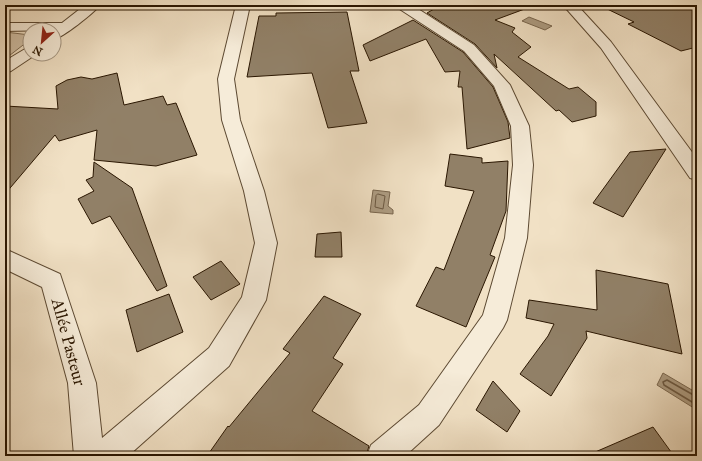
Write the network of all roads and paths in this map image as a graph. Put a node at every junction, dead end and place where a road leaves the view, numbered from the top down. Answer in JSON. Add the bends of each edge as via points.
{"nodes":[{"id":1,"x":93,"y":5,"type":"edge"},
{"id":2,"x":243,"y":5,"type":"edge"},
{"id":3,"x":402,"y":5,"type":"edge"},
{"id":4,"x":570,"y":5,"type":"edge"},
{"id":5,"x":5,"y":27,"type":"edge"},
{"id":6,"x":67,"y":27,"type":"junction"},
{"id":7,"x":62,"y":30,"type":"edge"},
{"id":8,"x":22,"y":57,"type":"edge"},
{"id":9,"x":5,"y":68,"type":"edge"},
{"id":10,"x":697,"y":173,"type":"edge"},
{"id":11,"x":5,"y":258,"type":"edge"},
{"id":12,"x":89,"y":456,"type":"edge"},
{"id":13,"x":105,"y":456,"type":"edge"},
{"id":14,"x":382,"y":456,"type":"edge"}],
"edges":[{"from":1,"to":6,"type":"street"},
{"from":2,"to":13,"type":"street","via":[[226,79],[231,120],[254,191],[266,243],[254,300],[220,357]]},
{"from":3,"to":14,"type":"street","via":[[469,48],[502,85],[520,126],[523,165],[516,238],[494,320],[429,415]]},
{"from":4,"to":10,"type":"street","via":[[606,45]]},
{"from":5,"to":6,"type":"street"},
{"from":6,"to":7,"type":"street"},
{"from":8,"to":9,"type":"street"},
{"from":11,"to":12,"type":"street","name":"Allée Pasteur","via":[[52,281],[82,383]]}]}
